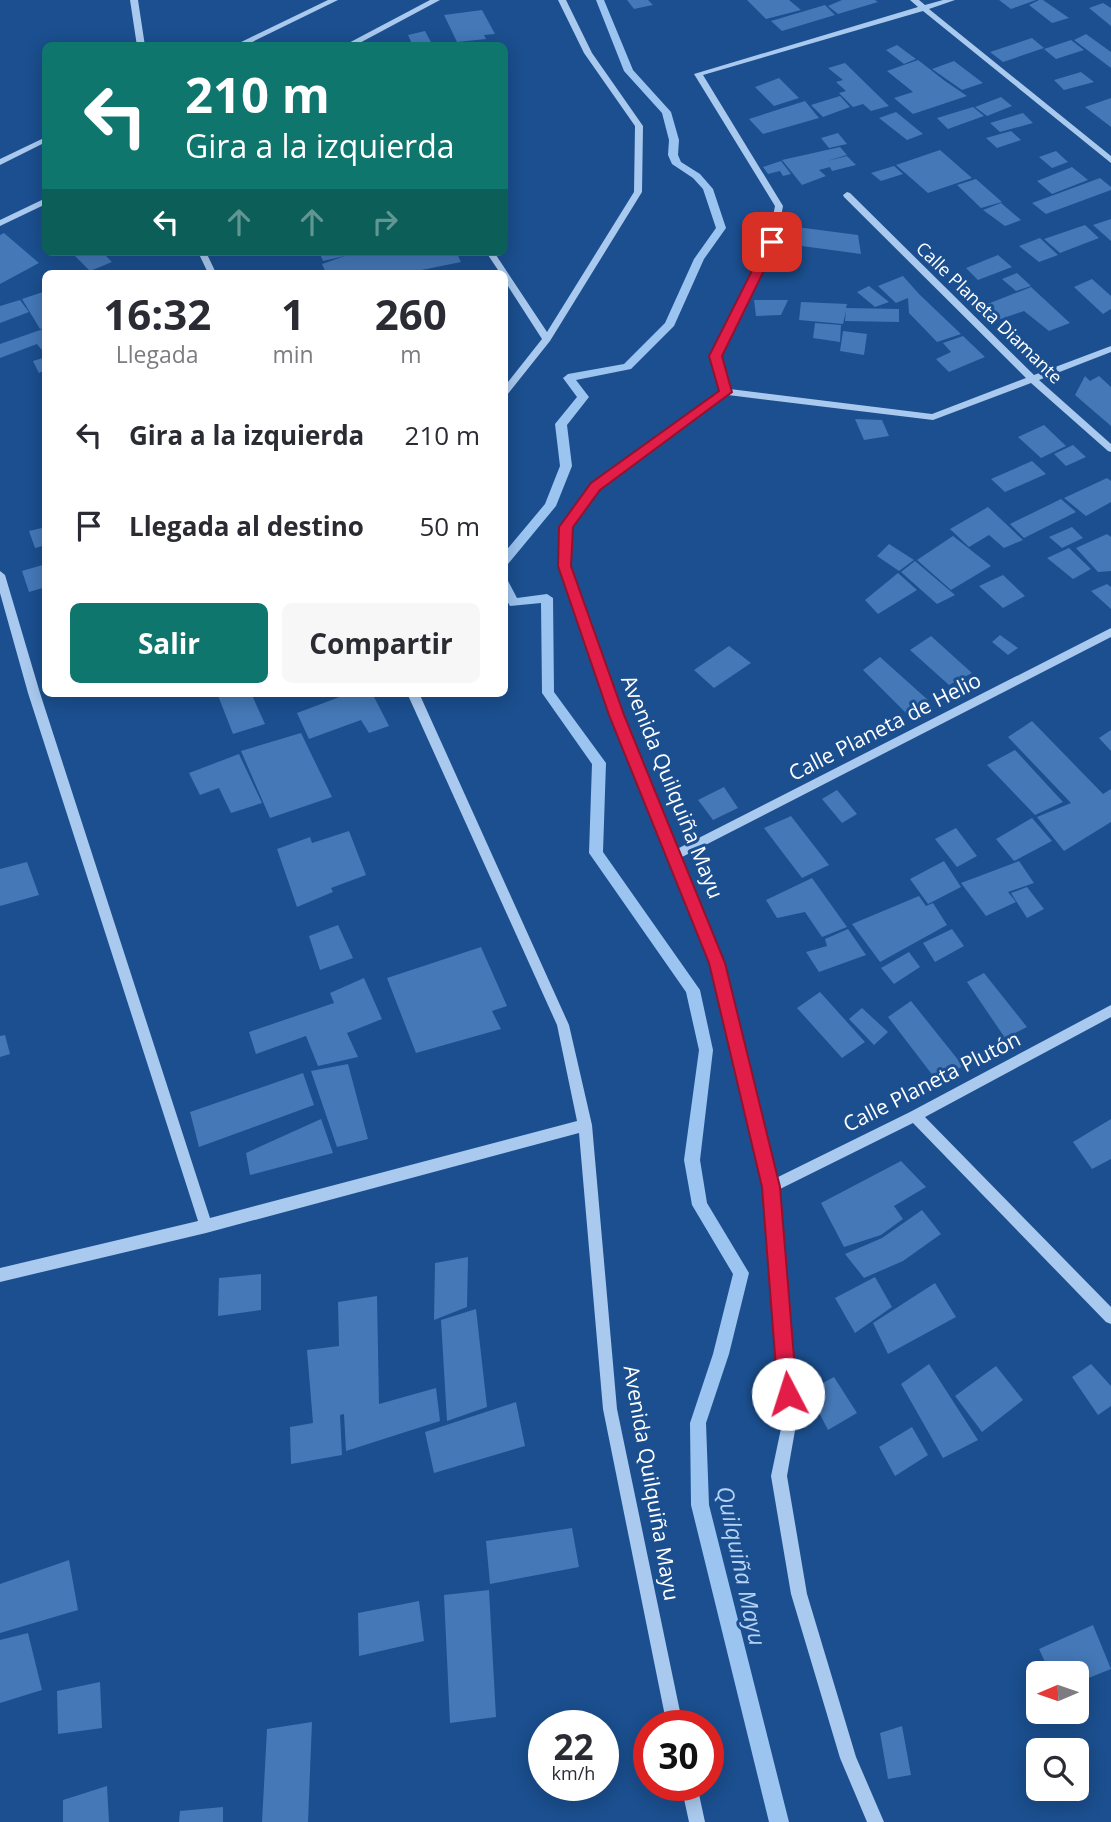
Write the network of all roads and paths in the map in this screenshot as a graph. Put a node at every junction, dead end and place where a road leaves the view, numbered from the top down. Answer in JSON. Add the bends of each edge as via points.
{"nodes":[{"id":1,"x":134,"y":0,"type":"edge"},
{"id":2,"x":334,"y":0,"type":"edge"},
{"id":3,"x":436,"y":0,"type":"edge"},
{"id":4,"x":562,"y":0,"type":"edge"},
{"id":5,"x":914,"y":0,"type":"edge"},
{"id":6,"x":951,"y":0,"type":"edge"},
{"id":7,"x":924,"y":8,"type":"junction"},
{"id":8,"x":140,"y":42,"type":"edge"},
{"id":9,"x":245,"y":42,"type":"edge"},
{"id":10,"x":356,"y":42,"type":"edge"},
{"id":11,"x":42,"y":141,"type":"edge"},
{"id":12,"x":1111,"y":160,"type":"edge"},
{"id":13,"x":0,"y":162,"type":"edge"},
{"id":14,"x":847,"y":195,"type":"dead end"},
{"id":15,"x":42,"y":202,"type":"edge"},
{"id":16,"x":0,"y":223,"type":"edge"},
{"id":17,"x":508,"y":279,"type":"edge"},
{"id":18,"x":547,"y":340,"type":"junction"},
{"id":19,"x":1111,"y":349,"type":"edge"},
{"id":20,"x":1033,"y":380,"type":"junction"},
{"id":21,"x":508,"y":388,"type":"edge"},
{"id":22,"x":726,"y":392,"type":"junction"},
{"id":23,"x":1111,"y":449,"type":"edge"},
{"id":24,"x":0,"y":575,"type":"edge"},
{"id":25,"x":1111,"y":632,"type":"edge"},
{"id":26,"x":40,"y":691,"type":"edge"},
{"id":27,"x":415,"y":697,"type":"edge"},
{"id":28,"x":676,"y":855,"type":"junction"},
{"id":29,"x":1111,"y":1011,"type":"edge"},
{"id":30,"x":915,"y":1115,"type":"junction"},
{"id":31,"x":585,"y":1125,"type":"junction"},
{"id":32,"x":771,"y":1187,"type":"junction"},
{"id":33,"x":206,"y":1226,"type":"junction"},
{"id":34,"x":0,"y":1275,"type":"edge"},
{"id":35,"x":1111,"y":1317,"type":"edge"},
{"id":36,"x":672,"y":1710,"type":"edge"},
{"id":37,"x":692,"y":1801,"type":"edge"},
{"id":38,"x":697,"y":1822,"type":"edge"},
{"id":39,"x":876,"y":1822,"type":"edge"}],
"edges":[{"from":1,"to":8,"type":"street"},
{"from":2,"to":9,"type":"street"},
{"from":3,"to":10,"type":"street"},
{"from":4,"to":18,"type":"street","via":[[588,53],[639,126],[638,192]]},
{"from":5,"to":7,"type":"street"},
{"from":6,"to":7,"type":"street"},
{"from":7,"to":12,"type":"street"},
{"from":7,"to":22,"type":"street","via":[[698,74],[779,206],[772,242],[715,356]]},
{"from":11,"to":13,"type":"street"},
{"from":14,"to":20,"type":"street","name":"Calle Planeta Diamante"},
{"from":15,"to":16,"type":"street"},
{"from":17,"to":18,"type":"street"},
{"from":18,"to":21,"type":"street"},
{"from":19,"to":20,"type":"street"},
{"from":20,"to":22,"type":"street","via":[[933,417]]},
{"from":20,"to":23,"type":"street","name":"Calle Planeta Diamante"},
{"from":22,"to":28,"type":"street","name":"Avenida Quilquiña Mayu","via":[[596,486],[566,527],[565,566],[616,715]]},
{"from":24,"to":26,"type":"street"},
{"from":25,"to":28,"type":"street","name":"Calle Planeta de Helio"},
{"from":26,"to":33,"type":"street"},
{"from":27,"to":31,"type":"street","name":"Avenida Quilquiña Mayu","via":[[564,1025]]},
{"from":28,"to":32,"type":"street","name":"Avenida Quilquiña Mayu","via":[[717,963]]},
{"from":29,"to":30,"type":"street","name":"Calle Planeta Plutón"},
{"from":30,"to":32,"type":"street","name":"Calle Planeta Plutón"},
{"from":30,"to":35,"type":"street"},
{"from":31,"to":33,"type":"street"},
{"from":31,"to":36,"type":"street","name":"Avenida Quilquiña Mayu","via":[[610,1409]]},
{"from":32,"to":39,"type":"street","name":"Avenida Quilquiña Mayu","via":[[790,1419],[779,1476],[799,1594],[848,1758]]},
{"from":33,"to":34,"type":"street"},
{"from":37,"to":38,"type":"street"}]}
